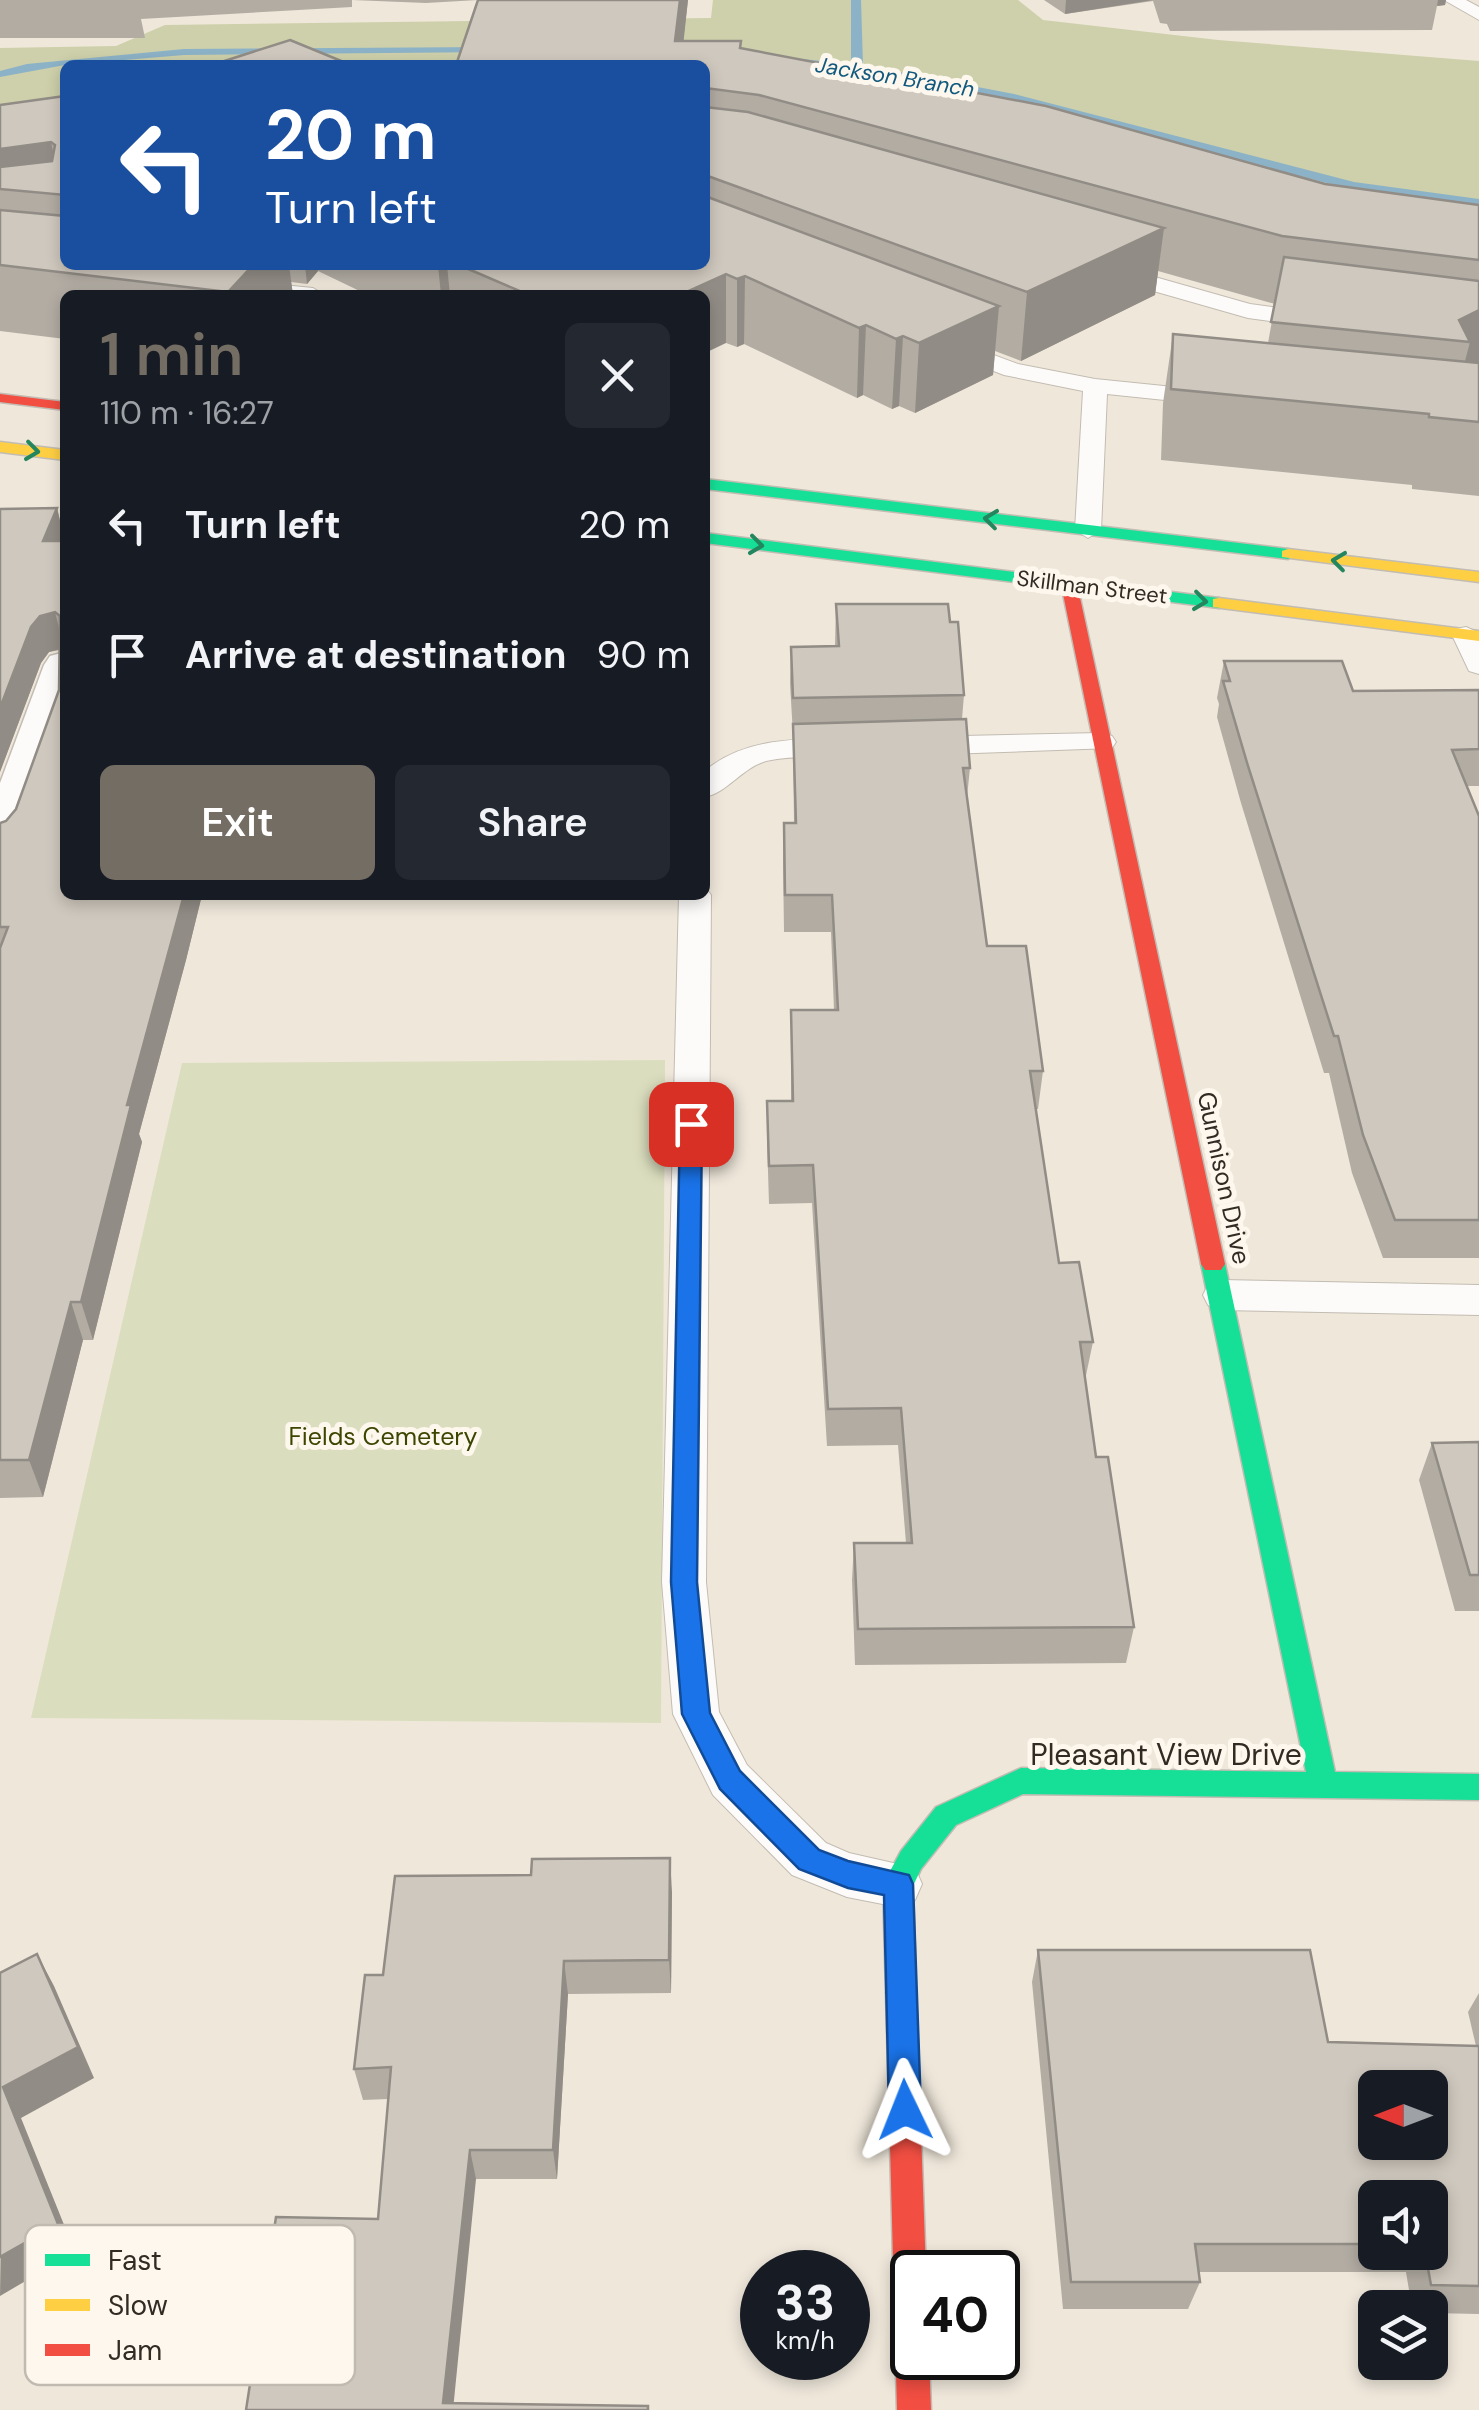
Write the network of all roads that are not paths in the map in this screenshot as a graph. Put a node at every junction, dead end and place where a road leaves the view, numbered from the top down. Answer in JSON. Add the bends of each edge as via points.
{"nodes":[{"id":1,"x":1453,"y":0,"type":"edge"},
{"id":2,"x":1479,"y":15,"type":"edge"},
{"id":3,"x":1096,"y":267,"type":"edge"},
{"id":4,"x":275,"y":270,"type":"edge"},
{"id":5,"x":215,"y":285,"type":"edge"},
{"id":6,"x":264,"y":290,"type":"edge"},
{"id":7,"x":321,"y":290,"type":"edge"},
{"id":8,"x":1344,"y":324,"type":"edge"},
{"id":9,"x":922,"y":335,"type":"edge"},
{"id":10,"x":1094,"y":386,"type":"junction"},
{"id":11,"x":0,"y":398,"type":"edge"},
{"id":12,"x":1229,"y":400,"type":"edge"},
{"id":13,"x":60,"y":405,"type":"edge"},
{"id":14,"x":0,"y":447,"type":"edge"},
{"id":15,"x":60,"y":454,"type":"edge"},
{"id":16,"x":710,"y":485,"type":"edge"},
{"id":17,"x":710,"y":538,"type":"edge"},
{"id":18,"x":1078,"y":558,"type":"junction"},
{"id":19,"x":1479,"y":577,"type":"edge"},
{"id":20,"x":1472,"y":636,"type":"edge"},
{"id":21,"x":1479,"y":665,"type":"edge"},
{"id":22,"x":60,"y":678,"type":"edge"},
{"id":23,"x":1101,"y":742,"type":"junction"},
{"id":24,"x":710,"y":782,"type":"edge"},
{"id":25,"x":0,"y":845,"type":"edge"},
{"id":26,"x":695,"y":900,"type":"edge"},
{"id":27,"x":1222,"y":1295,"type":"junction"},
{"id":28,"x":1479,"y":1300,"type":"edge"},
{"id":29,"x":1323,"y":1784,"type":"junction"},
{"id":30,"x":1479,"y":1787,"type":"edge"},
{"id":31,"x":898,"y":1884,"type":"junction"},
{"id":32,"x":914,"y":2410,"type":"edge"}],
"edges":[{"from":1,"to":2,"type":"lane"},
{"from":3,"to":8,"type":"lane","via":[[1248,312]]},
{"from":4,"to":7,"type":"lane"},
{"from":5,"to":6,"type":"lane"},
{"from":9,"to":10,"type":"lane","via":[[1012,370]]},
{"from":10,"to":12,"type":"lane"},
{"from":10,"to":18,"type":"lane"},
{"from":11,"to":13,"type":"street"},
{"from":14,"to":15,"type":"street","one_way":true},
{"from":18,"to":16,"type":"street","name":"Skillman Street","one_way":true},
{"from":17,"to":18,"type":"street","name":"Skillman Street","one_way":true},
{"from":19,"to":18,"type":"street","name":"Skillman Street","one_way":true},
{"from":18,"to":20,"type":"street","name":"Skillman Street","one_way":true},
{"from":18,"to":23,"type":"street","name":"Gunnison Drive"},
{"from":20,"to":21,"type":"lane"},
{"from":22,"to":25,"type":"street"},
{"from":23,"to":24,"type":"lane","via":[[780,748],[744,756]]},
{"from":23,"to":27,"type":"street","name":"Gunnison Drive"},
{"from":26,"to":31,"type":"lane","via":[[684,1582],[696,1714],[730,1780],[809,1859]]},
{"from":27,"to":28,"type":"lane"},
{"from":27,"to":29,"type":"street","name":"Gunnison Drive"},
{"from":29,"to":30,"type":"street","name":"Pleasant View Drive"},
{"from":29,"to":31,"type":"street","name":"Pleasant View Drive","via":[[1021,1781],[952,1808],[920,1839]]},
{"from":31,"to":32,"type":"street"}]}
